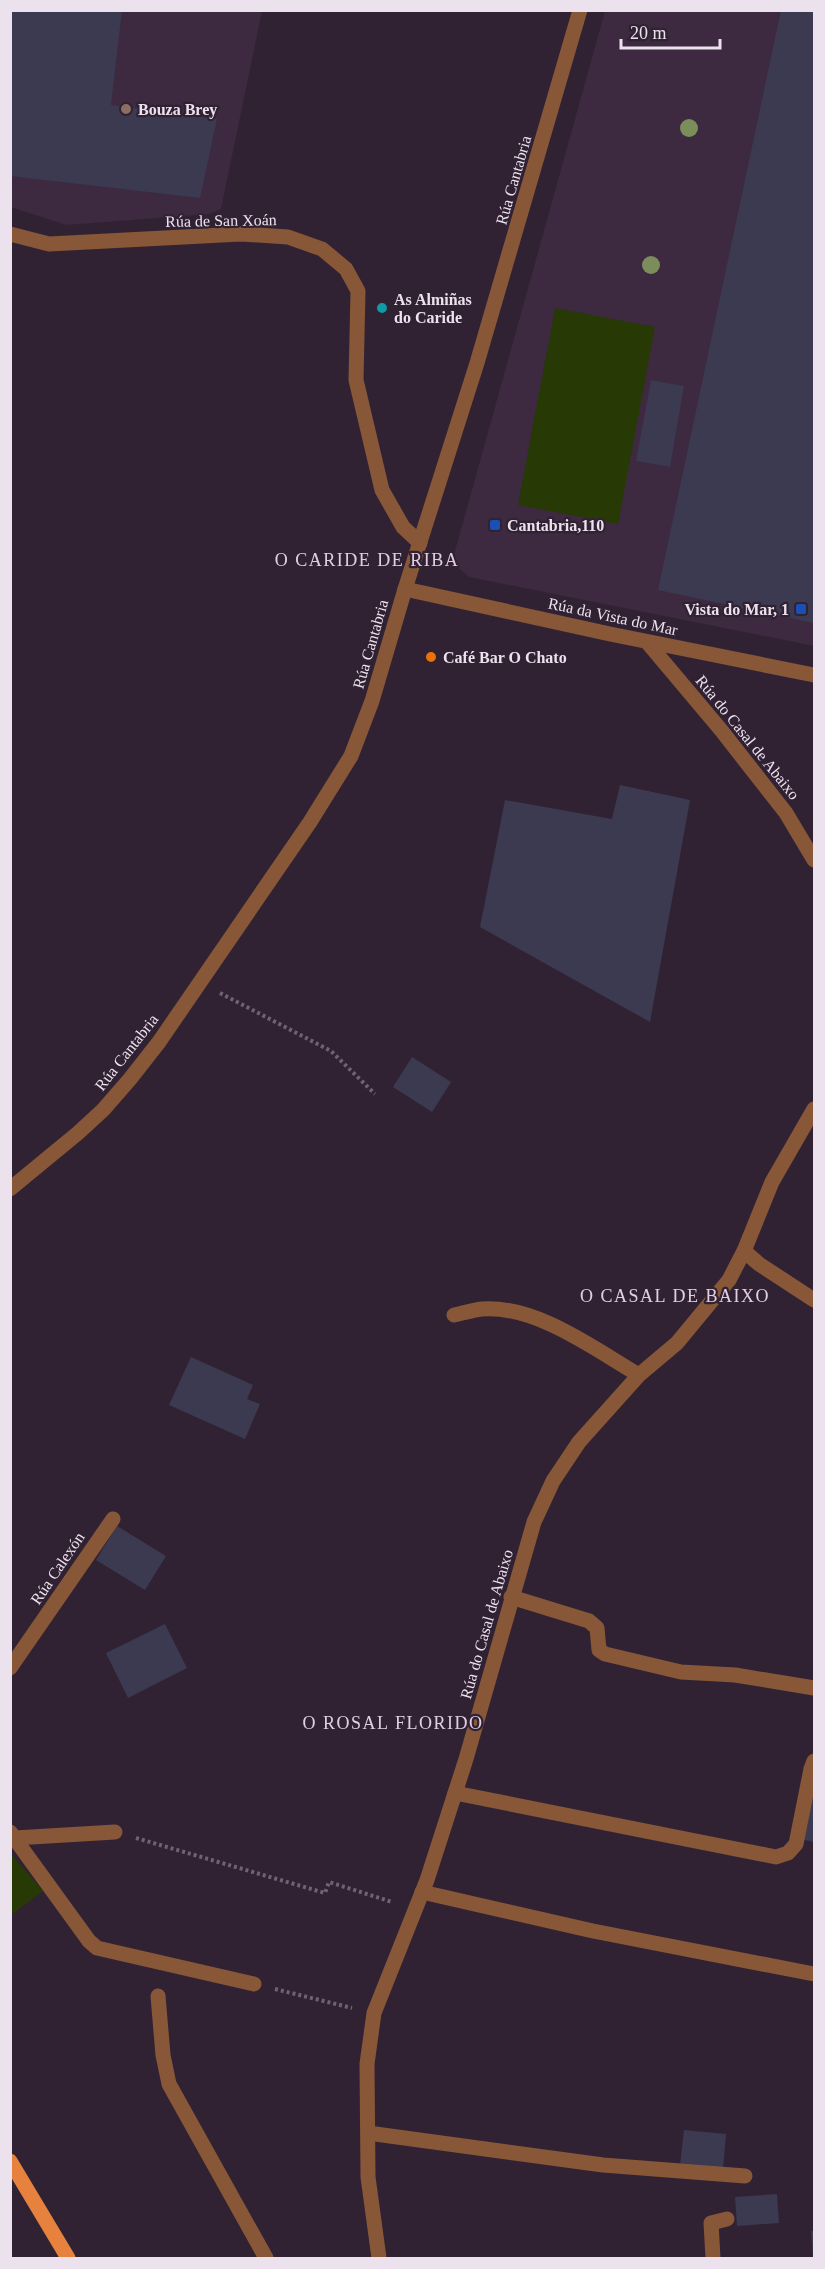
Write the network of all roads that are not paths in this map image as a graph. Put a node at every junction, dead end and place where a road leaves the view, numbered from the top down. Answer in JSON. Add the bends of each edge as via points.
{"nodes":[{"id":1,"x":579,"y":10,"type":"edge"},
{"id":2,"x":10,"y":234,"type":"edge"},
{"id":3,"x":420,"y":543,"type":"junction"},
{"id":4,"x":405,"y":589,"type":"junction"},
{"id":5,"x":647,"y":642,"type":"junction"},
{"id":6,"x":814,"y":675,"type":"edge"},
{"id":7,"x":814,"y":860,"type":"edge"},
{"id":8,"x":814,"y":1109,"type":"edge"},
{"id":9,"x":10,"y":1189,"type":"edge"},
{"id":10,"x":744,"y":1251,"type":"junction"},
{"id":11,"x":814,"y":1300,"type":"edge"},
{"id":12,"x":454,"y":1315,"type":"dead end"},
{"id":13,"x":639,"y":1375,"type":"junction"},
{"id":14,"x":112,"y":1519,"type":"dead end"},
{"id":15,"x":512,"y":1597,"type":"junction"},
{"id":16,"x":10,"y":1668,"type":"edge"},
{"id":17,"x":814,"y":1688,"type":"edge"},
{"id":18,"x":814,"y":1761,"type":"edge"},
{"id":19,"x":455,"y":1793,"type":"junction"},
{"id":20,"x":115,"y":1832,"type":"road end"},
{"id":21,"x":13,"y":1835,"type":"edge"},
{"id":22,"x":422,"y":1892,"type":"junction"},
{"id":23,"x":814,"y":1974,"type":"edge"},
{"id":24,"x":254,"y":1984,"type":"road end"},
{"id":25,"x":158,"y":1996,"type":"dead end"},
{"id":26,"x":368,"y":2133,"type":"junction"},
{"id":27,"x":10,"y":2161,"type":"edge"},
{"id":28,"x":745,"y":2176,"type":"dead end"},
{"id":29,"x":727,"y":2219,"type":"dead end"},
{"id":30,"x":68,"y":2259,"type":"edge"},
{"id":31,"x":266,"y":2259,"type":"edge"},
{"id":32,"x":379,"y":2259,"type":"edge"},
{"id":33,"x":713,"y":2259,"type":"edge"}],
"edges":[{"from":1,"to":3,"type":"street","name":"Rúa Cantabria","via":[[520,220]]},
{"from":2,"to":3,"type":"street","name":"Rúa de San Xoán","via":[[49,244],[242,234],[288,237],[322,249],[346,269],[358,291],[356,380],[382,490],[403,527]]},
{"from":3,"to":4,"type":"street","name":"Rúa Cantabria"},
{"from":4,"to":5,"type":"street","name":"Rúa da Vista do Mar"},
{"from":4,"to":9,"type":"street","name":"Rúa Cantabria","via":[[358,740],[310,822],[130,1079],[78,1133]]},
{"from":5,"to":6,"type":"street","name":"Rúa da Vista do Mar"},
{"from":5,"to":7,"type":"street","name":"Rúa do Casal de Abaixo","via":[[786,813]]},
{"from":8,"to":10,"type":"street","name":"Rúa do Casal de Abaixo","via":[[772,1182]]},
{"from":10,"to":11,"type":"street"},
{"from":10,"to":13,"type":"street","name":"Rúa do Casal de Abaixo","via":[[729,1280],[677,1343]]},
{"from":12,"to":13,"type":"street","via":[[481,1309],[540,1318]]},
{"from":13,"to":15,"type":"street","name":"Rúa do Casal de Abaixo","via":[[579,1442],[553,1481],[534,1522]]},
{"from":14,"to":16,"type":"street","name":"Rúa Calexón"},
{"from":15,"to":17,"type":"street","via":[[589,1621],[597,1628],[598,1650],[605,1654],[681,1672],[735,1675]]},
{"from":15,"to":19,"type":"street","name":"Rúa do Casal de Abaixo"},
{"from":18,"to":19,"type":"street","via":[[796,1844],[788,1853],[776,1857]]},
{"from":19,"to":22,"type":"street","name":"Rúa do Casal de Abaixo"},
{"from":20,"to":21,"type":"street"},
{"from":21,"to":24,"type":"street","via":[[97,1948]]},
{"from":22,"to":23,"type":"street","via":[[593,1931]]},
{"from":22,"to":26,"type":"street","name":"Rúa do Casal de Abaixo","via":[[374,2013],[367,2064]]},
{"from":25,"to":31,"type":"street","via":[[169,2084]]},
{"from":26,"to":28,"type":"street","via":[[603,2165]]},
{"from":26,"to":32,"type":"street","name":"Rúa do Casal de Abaixo","via":[[368,2178]]},
{"from":27,"to":30,"type":"main road"},
{"from":29,"to":33,"type":"street","via":[[711,2223]]}]}
